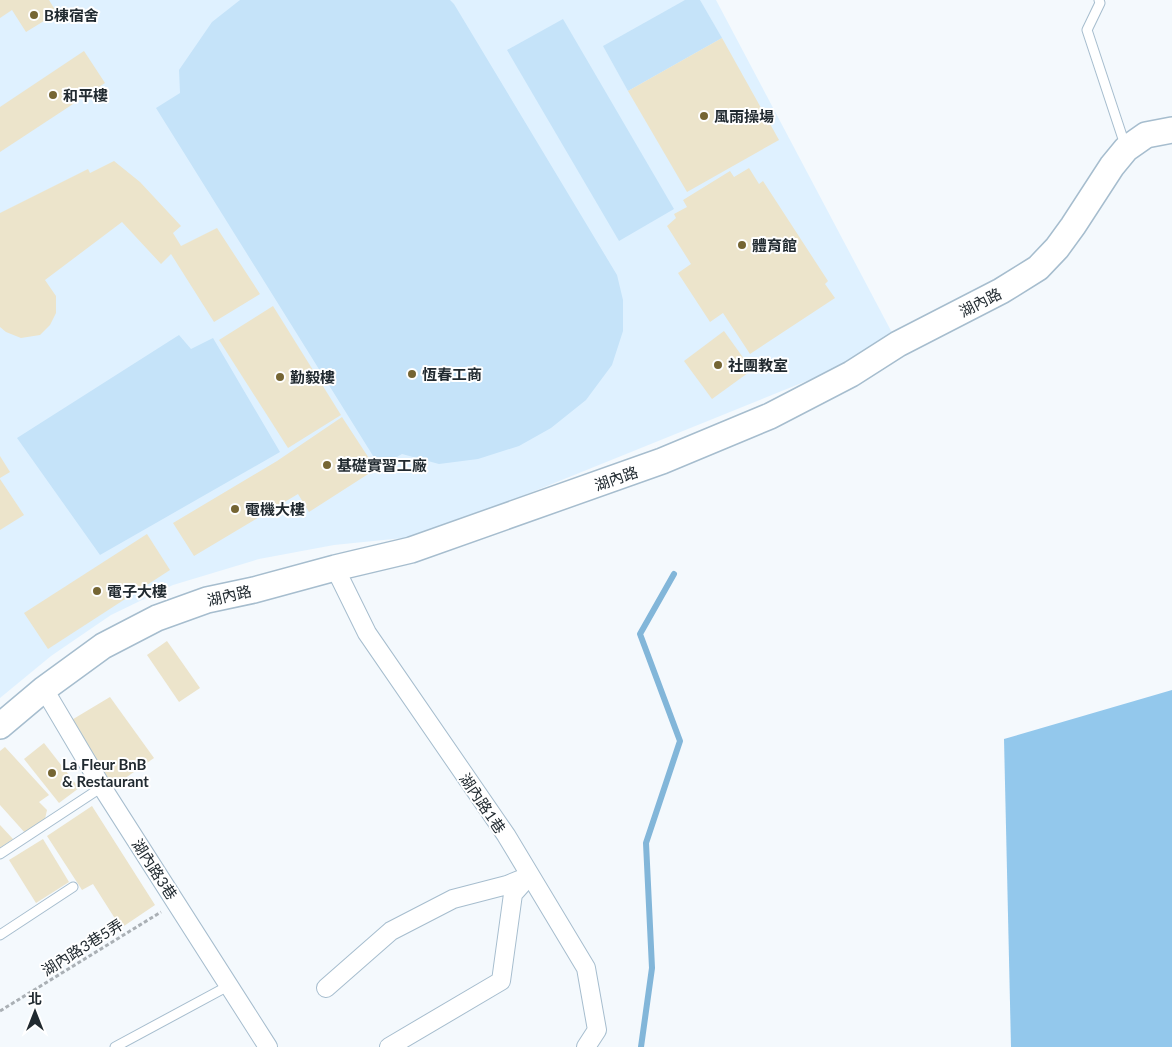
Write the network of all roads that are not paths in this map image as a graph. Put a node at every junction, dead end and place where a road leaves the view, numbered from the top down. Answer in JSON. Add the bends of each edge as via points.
{"nodes":[{"id":1,"x":1099,"y":0,"type":"edge"},
{"id":2,"x":1172,"y":130,"type":"edge"},
{"id":3,"x":1126,"y":149,"type":"junction"},
{"id":4,"x":335,"y":568,"type":"junction"},
{"id":5,"x":44,"y":690,"type":"junction"},
{"id":6,"x":0,"y":726,"type":"edge"},
{"id":7,"x":102,"y":787,"type":"junction"},
{"id":8,"x":0,"y":854,"type":"edge"},
{"id":9,"x":529,"y":876,"type":"junction"},
{"id":10,"x":73,"y":887,"type":"dead end"},
{"id":11,"x":0,"y":935,"type":"edge"},
{"id":12,"x":230,"y":985,"type":"junction"},
{"id":13,"x":326,"y":988,"type":"dead end"},
{"id":14,"x":264,"y":1046,"type":"edge"},
{"id":15,"x":115,"y":1047,"type":"edge"},
{"id":16,"x":390,"y":1047,"type":"edge"},
{"id":17,"x":586,"y":1047,"type":"edge"}],
"edges":[{"from":1,"to":3,"type":"lane","via":[[1087,30]]},
{"from":2,"to":3,"type":"street","name":"湖內路","via":[[1146,136]]},
{"from":3,"to":4,"type":"street","name":"湖內路","via":[[1057,248],[1038,268],[1001,291],[898,344],[851,374],[770,416],[662,462],[411,550]]},
{"from":4,"to":5,"type":"street","name":"湖內路","via":[[207,600],[157,618],[103,646]]},
{"from":4,"to":9,"type":"street","name":"湖內路1巷","via":[[368,633],[506,835]]},
{"from":5,"to":6,"type":"street","name":"湖內路"},
{"from":5,"to":7,"type":"street","name":"湖內路3巷"},
{"from":7,"to":8,"type":"lane"},
{"from":7,"to":12,"type":"street","name":"湖內路3巷"},
{"from":9,"to":13,"type":"street","via":[[453,899],[391,931]]},
{"from":9,"to":16,"type":"street","via":[[512,894],[501,981]]},
{"from":9,"to":17,"type":"street","name":"湖內路1巷","via":[[586,968],[597,1030]]},
{"from":10,"to":11,"type":"lane"},
{"from":12,"to":14,"type":"street","name":"湖內路3巷"},
{"from":12,"to":15,"type":"lane"}]}
